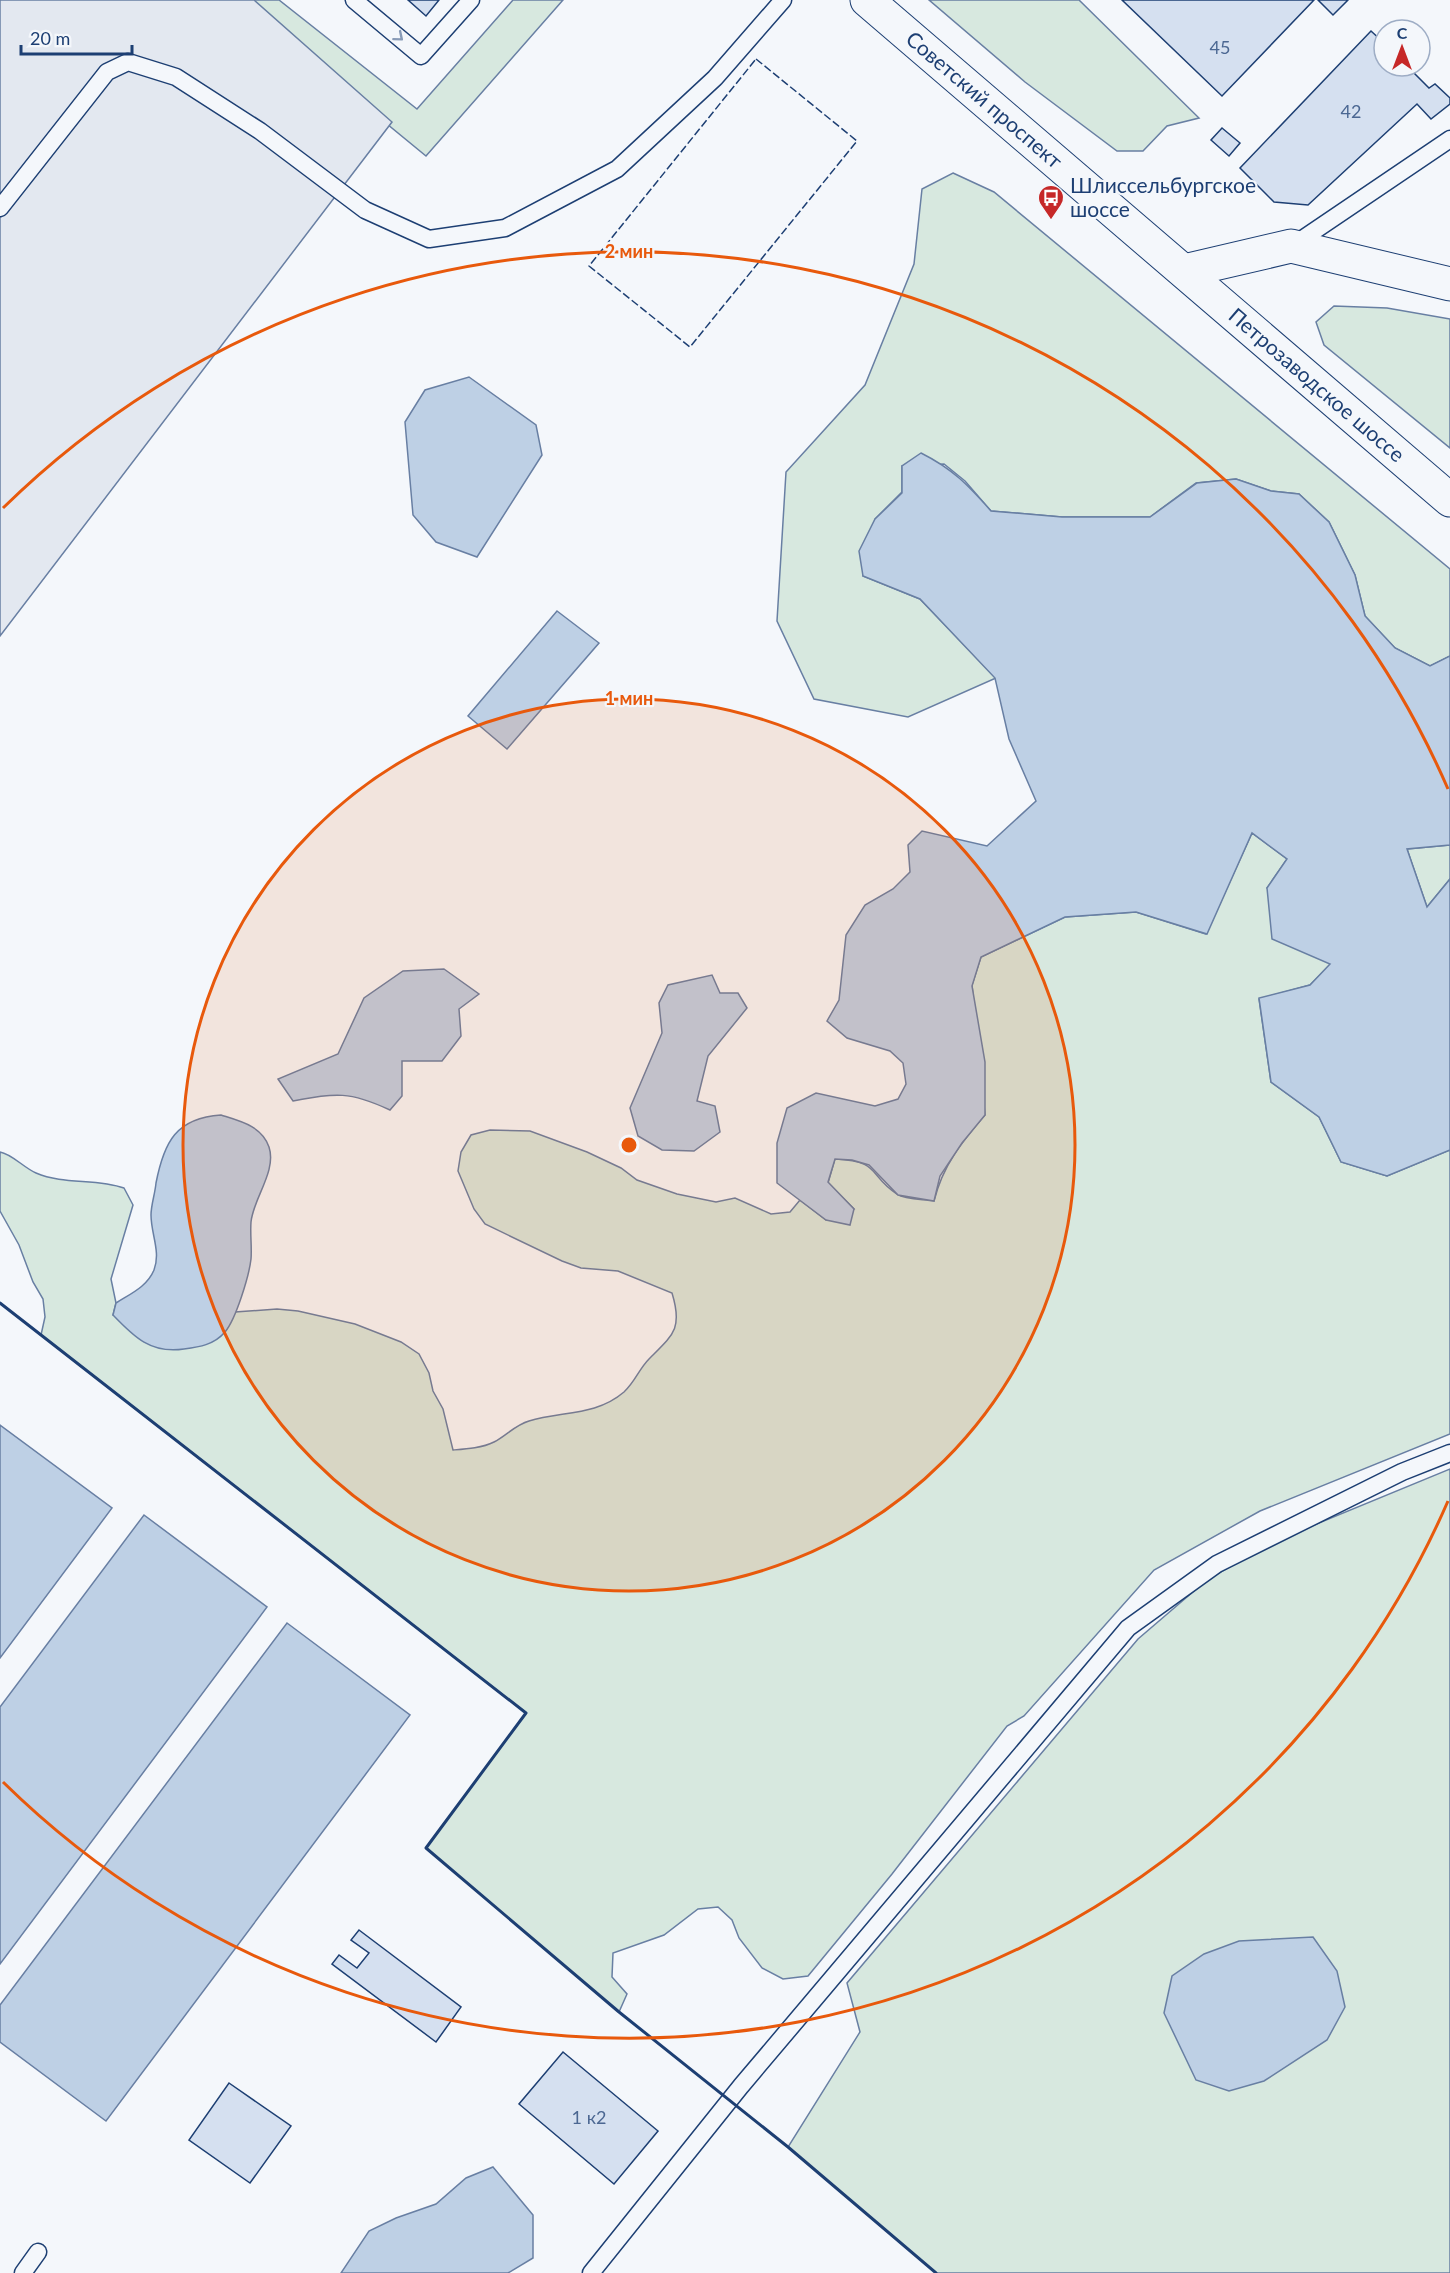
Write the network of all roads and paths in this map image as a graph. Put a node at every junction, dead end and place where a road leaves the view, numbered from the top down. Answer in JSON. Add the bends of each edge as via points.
{"nodes":[{"id":1,"x":354,"y":0,"type":"edge"},
{"id":2,"x":471,"y":0,"type":"edge"},
{"id":3,"x":783,"y":0,"type":"edge"},
{"id":4,"x":867,"y":0,"type":"edge"},
{"id":5,"x":1450,"y":139,"type":"edge"},
{"id":6,"x":0,"y":208,"type":"edge"},
{"id":7,"x":1291,"y":246,"type":"junction"},
{"id":8,"x":1184,"y":271,"type":"junction"},
{"id":9,"x":1450,"y":284,"type":"edge"},
{"id":10,"x":1450,"y":500,"type":"edge"},
{"id":11,"x":1450,"y":1453,"type":"edge"},
{"id":12,"x":38,"y":2252,"type":"dead end"},
{"id":13,"x":22,"y":2273,"type":"edge"},
{"id":14,"x":591,"y":2273,"type":"edge"}],
"edges":[{"from":1,"to":2,"type":"lane","one_way":true,"via":[[421,56]]},
{"from":3,"to":6,"type":"lane","via":[[715,78],[617,169],[505,228],[429,239],[365,210],[260,131],[176,77],[128,62],[107,72]]},
{"from":4,"to":8,"type":"main road","name":"Советский проспект"},
{"from":5,"to":7,"type":"lane"},
{"from":7,"to":8,"type":"main road"},
{"from":7,"to":9,"type":"main road"},
{"from":8,"to":10,"type":"main road","name":"Петрозаводское шоссе"},
{"from":11,"to":14,"type":"lane","via":[[1402,1472],[1216,1564],[1128,1628],[741,2086]]},
{"from":12,"to":13,"type":"lane"}]}
